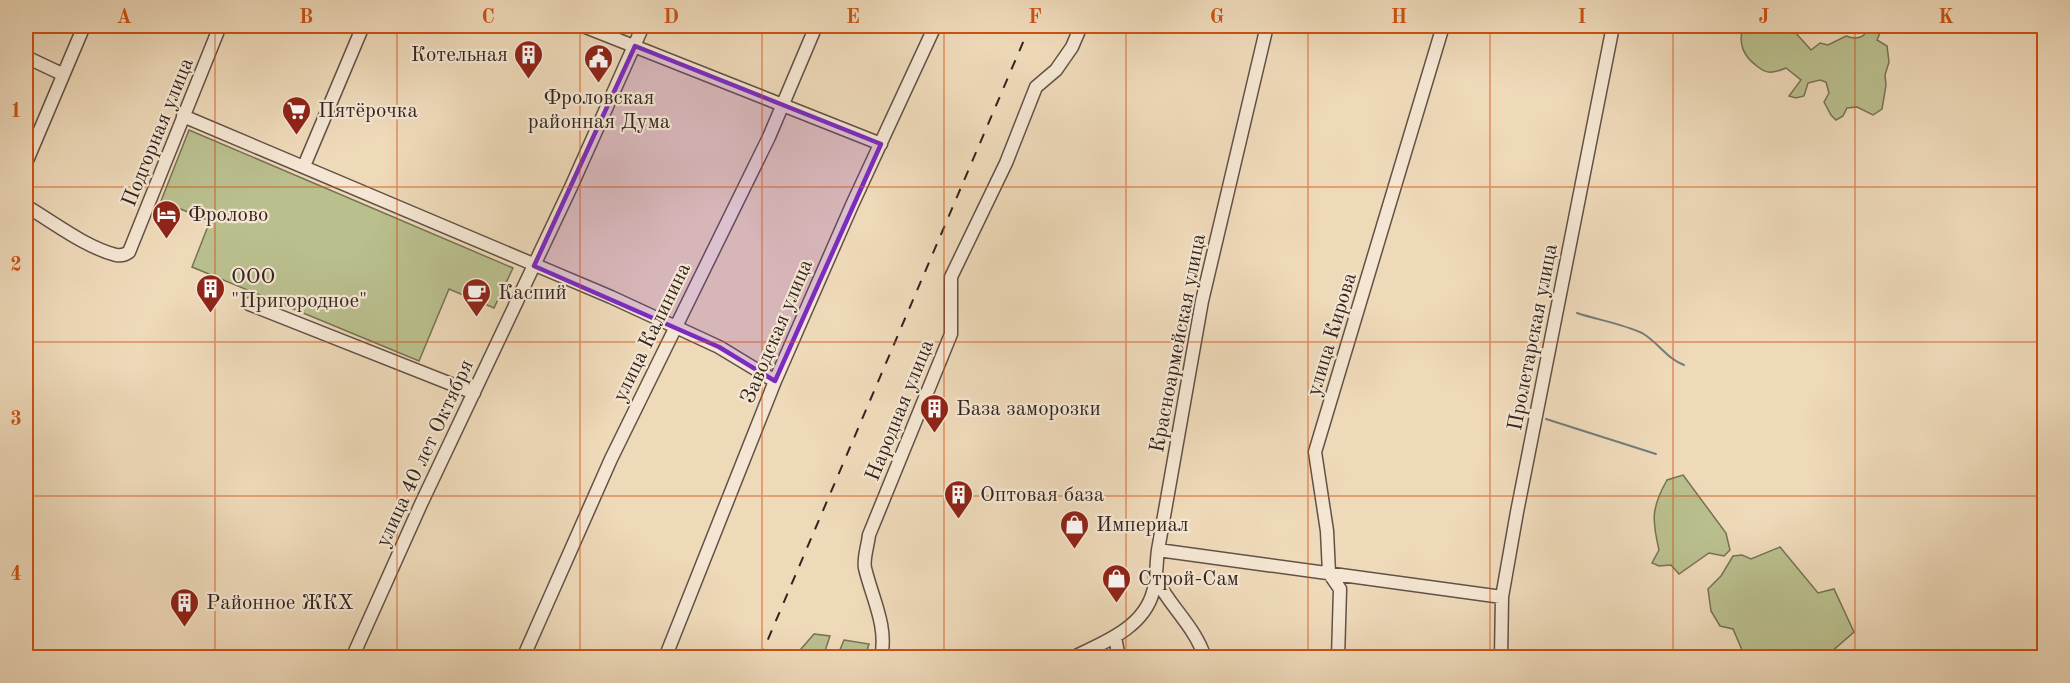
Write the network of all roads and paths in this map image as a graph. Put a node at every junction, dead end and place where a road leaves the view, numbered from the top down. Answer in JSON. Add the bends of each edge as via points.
{"nodes":[{"id":1,"x":84,"y":26,"type":"edge"},
{"id":2,"x":220,"y":26,"type":"edge"},
{"id":3,"x":363,"y":26,"type":"edge"},
{"id":4,"x":583,"y":26,"type":"edge"},
{"id":5,"x":643,"y":26,"type":"edge"},
{"id":6,"x":816,"y":26,"type":"edge"},
{"id":7,"x":935,"y":26,"type":"edge"},
{"id":8,"x":1081,"y":26,"type":"edge"},
{"id":9,"x":1267,"y":26,"type":"edge"},
{"id":10,"x":1443,"y":26,"type":"edge"},
{"id":11,"x":1613,"y":26,"type":"edge"},
{"id":12,"x":635,"y":46,"type":"junction"},
{"id":13,"x":26,"y":57,"type":"edge"},
{"id":14,"x":62,"y":74,"type":"junction"},
{"id":15,"x":784,"y":104,"type":"junction"},
{"id":16,"x":183,"y":116,"type":"junction"},
{"id":17,"x":880,"y":144,"type":"junction"},
{"id":18,"x":26,"y":163,"type":"edge"},
{"id":19,"x":304,"y":166,"type":"junction"},
{"id":20,"x":26,"y":206,"type":"edge"},
{"id":21,"x":534,"y":266,"type":"junction"},
{"id":22,"x":249,"y":304,"type":"dead end"},
{"id":23,"x":676,"y":327,"type":"junction"},
{"id":24,"x":775,"y":381,"type":"junction"},
{"id":25,"x":474,"y":393,"type":"junction"},
{"id":26,"x":1158,"y":550,"type":"junction"},
{"id":27,"x":1329,"y":573,"type":"junction"},
{"id":28,"x":1155,"y":577,"type":"junction"},
{"id":29,"x":1502,"y":597,"type":"junction"},
{"id":30,"x":1115,"y":637,"type":"junction"},
{"id":31,"x":352,"y":657,"type":"edge"},
{"id":32,"x":523,"y":657,"type":"edge"},
{"id":33,"x":665,"y":657,"type":"edge"},
{"id":34,"x":881,"y":657,"type":"edge"},
{"id":35,"x":1072,"y":657,"type":"edge"},
{"id":36,"x":1119,"y":657,"type":"edge"},
{"id":37,"x":1205,"y":657,"type":"edge"},
{"id":38,"x":1338,"y":657,"type":"edge"},
{"id":39,"x":1501,"y":657,"type":"edge"}],
"edges":[{"from":1,"to":14,"type":"street"},
{"from":2,"to":16,"type":"street","name":"Подгорная улица"},
{"from":3,"to":19,"type":"street"},
{"from":4,"to":12,"type":"street"},
{"from":5,"to":12,"type":"street","name":"улица 40 лет Октября"},
{"from":6,"to":15,"type":"street","name":"улица Калинина"},
{"from":7,"to":17,"type":"street","name":"Заводская улица"},
{"from":8,"to":34,"type":"street","name":"Народная улица","via":[[1056,70],[1036,87],[1006,163],[951,277],[951,334],[869,535],[864,566],[882,628]]},
{"from":9,"to":26,"type":"street","name":"Красноармейская улица","via":[[1202,301]]},
{"from":10,"to":27,"type":"street","name":"улица Кирова","via":[[1315,452]]},
{"from":11,"to":29,"type":"street","name":"Пролетарская улица"},
{"from":12,"to":15,"type":"street"},
{"from":12,"to":21,"type":"street","name":"улица 40 лет Октября"},
{"from":13,"to":14,"type":"street"},
{"from":14,"to":18,"type":"street"},
{"from":15,"to":17,"type":"street"},
{"from":15,"to":23,"type":"street","name":"улица Калинина"},
{"from":16,"to":19,"type":"street"},
{"from":16,"to":20,"type":"street","name":"Подгорная улица","via":[[129,252],[123,256],[83,241]]},
{"from":17,"to":24,"type":"street","name":"Заводская улица"},
{"from":19,"to":21,"type":"street"},
{"from":21,"to":23,"type":"street"},
{"from":21,"to":25,"type":"street","name":"улица 40 лет Октября"},
{"from":22,"to":25,"type":"street"},
{"from":23,"to":24,"type":"street","via":[[719,346]]},
{"from":23,"to":32,"type":"street","name":"улица Калинина","via":[[610,459]]},
{"from":24,"to":33,"type":"street","name":"Заводская улица"},
{"from":25,"to":31,"type":"street","name":"улица 40 лет Октября"},
{"from":26,"to":27,"type":"street"},
{"from":26,"to":28,"type":"street","name":"Красноармейская улица"},
{"from":27,"to":29,"type":"street"},
{"from":27,"to":38,"type":"street","name":"улица Кирова","via":[[1340,589]]},
{"from":28,"to":30,"type":"street","name":"Красноармейская улица","via":[[1154,591],[1142,615]]},
{"from":28,"to":37,"type":"street","via":[[1195,633]]},
{"from":29,"to":39,"type":"street","name":"Пролетарская улица"},
{"from":30,"to":35,"type":"street","name":"Красноармейская улица"},
{"from":30,"to":36,"type":"street"}]}
